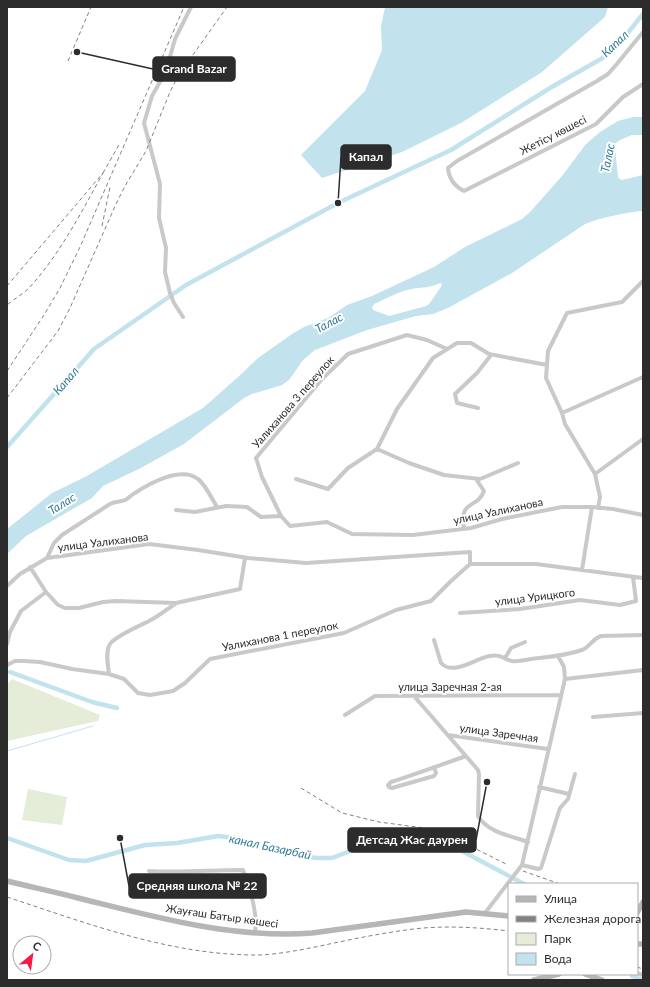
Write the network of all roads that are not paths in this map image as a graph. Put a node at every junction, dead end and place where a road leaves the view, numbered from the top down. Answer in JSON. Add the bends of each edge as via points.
{"nodes":[{"id":1,"x":191,"y":7,"type":"edge"},
{"id":2,"x":643,"y":32,"type":"edge"},
{"id":3,"x":643,"y":84,"type":"edge"},
{"id":4,"x":643,"y":281,"type":"edge"},
{"id":5,"x":183,"y":317,"type":"dead end"},
{"id":6,"x":447,"y":349,"type":"junction"},
{"id":7,"x":491,"y":355,"type":"junction"},
{"id":8,"x":547,"y":365,"type":"junction"},
{"id":9,"x":643,"y":376,"type":"edge"},
{"id":10,"x":478,"y":408,"type":"dead end"},
{"id":11,"x":562,"y":413,"type":"junction"},
{"id":12,"x":643,"y":439,"type":"edge"},
{"id":13,"x":378,"y":449,"type":"junction"},
{"id":14,"x":518,"y":463,"type":"dead end"},
{"id":15,"x":595,"y":474,"type":"junction"},
{"id":16,"x":296,"y":479,"type":"dead end"},
{"id":17,"x":476,"y":479,"type":"junction"},
{"id":18,"x":217,"y":507,"type":"junction"},
{"id":19,"x":592,"y":507,"type":"junction"},
{"id":20,"x":598,"y":508,"type":"junction"},
{"id":21,"x":176,"y":510,"type":"dead end"},
{"id":22,"x":643,"y":515,"type":"edge"},
{"id":23,"x":281,"y":516,"type":"junction"},
{"id":24,"x":464,"y":529,"type":"junction"},
{"id":25,"x":47,"y":558,"type":"junction"},
{"id":26,"x":245,"y":558,"type":"junction"},
{"id":27,"x":470,"y":564,"type":"junction"},
{"id":28,"x":30,"y":567,"type":"junction"},
{"id":29,"x":582,"y":570,"type":"junction"},
{"id":30,"x":634,"y":577,"type":"junction"},
{"id":31,"x":643,"y":578,"type":"edge"},
{"id":32,"x":7,"y":586,"type":"edge"},
{"id":33,"x":46,"y":592,"type":"junction"},
{"id":34,"x":176,"y":603,"type":"junction"},
{"id":35,"x":460,"y":613,"type":"dead end"},
{"id":36,"x":643,"y":635,"type":"edge"},
{"id":37,"x":434,"y":640,"type":"dead end"},
{"id":38,"x":525,"y":642,"type":"dead end"},
{"id":39,"x":7,"y":644,"type":"edge"},
{"id":40,"x":558,"y":656,"type":"junction"},
{"id":41,"x":505,"y":658,"type":"junction"},
{"id":42,"x":7,"y":665,"type":"edge"},
{"id":43,"x":643,"y":670,"type":"edge"},
{"id":44,"x":109,"y":674,"type":"junction"},
{"id":45,"x":565,"y":679,"type":"junction"},
{"id":46,"x":414,"y":696,"type":"junction"},
{"id":47,"x":561,"y":696,"type":"junction"},
{"id":48,"x":643,"y":713,"type":"edge"},
{"id":49,"x":345,"y":715,"type":"dead end"},
{"id":50,"x":593,"y":717,"type":"dead end"},
{"id":51,"x":447,"y":735,"type":"junction"},
{"id":52,"x":548,"y":749,"type":"junction"},
{"id":53,"x":466,"y":756,"type":"junction"},
{"id":54,"x":434,"y":767,"type":"junction"},
{"id":55,"x":416,"y":774,"type":"junction"},
{"id":56,"x":575,"y":774,"type":"dead end"},
{"id":57,"x":418,"y":781,"type":"junction"},
{"id":58,"x":539,"y":787,"type":"junction"},
{"id":59,"x":569,"y":794,"type":"junction"},
{"id":60,"x":528,"y":842,"type":"junction"},
{"id":61,"x":522,"y":865,"type":"junction"},
{"id":62,"x":149,"y":871,"type":"dead end"},
{"id":63,"x":7,"y":881,"type":"edge"},
{"id":64,"x":643,"y":902,"type":"edge"},
{"id":65,"x":638,"y":911,"type":"edge"},
{"id":66,"x":485,"y":913,"type":"junction"},
{"id":67,"x":508,"y":916,"type":"edge"},
{"id":68,"x":255,"y":933,"type":"junction"},
{"id":69,"x":554,"y":975,"type":"edge"},
{"id":70,"x":588,"y":975,"type":"edge"},
{"id":71,"x":534,"y":980,"type":"edge"},
{"id":72,"x":602,"y":980,"type":"edge"}],
"edges":[{"from":1,"to":5,"type":"street","via":[[175,39],[166,72],[152,96],[144,123],[160,184],[159,218],[166,248],[165,272],[174,304]]},
{"from":2,"to":3,"type":"street","name":"Жетісу көшесі","via":[[608,74],[457,161],[448,168],[449,175],[458,188],[464,191],[596,124],[622,97]]},
{"from":4,"to":8,"type":"street","via":[[622,302],[567,313],[548,351]]},
{"from":6,"to":7,"type":"street","via":[[457,343],[471,343]]},
{"from":6,"to":13,"type":"street","via":[[433,358],[402,403]]},
{"from":6,"to":23,"type":"street","name":"Уалиханова 3 переулок","via":[[407,335],[348,354],[322,378],[256,458],[262,477]]},
{"from":7,"to":8,"type":"street"},
{"from":7,"to":10,"type":"street","via":[[455,394],[457,403]]},
{"from":8,"to":11,"type":"street","via":[[546,378]]},
{"from":9,"to":11,"type":"street"},
{"from":11,"to":15,"type":"street","via":[[565,424]]},
{"from":12,"to":15,"type":"street"},
{"from":13,"to":16,"type":"street","via":[[348,468],[328,489]]},
{"from":13,"to":17,"type":"street","via":[[444,475]]},
{"from":14,"to":17,"type":"street"},
{"from":15,"to":20,"type":"street","via":[[600,497]]},
{"from":17,"to":24,"type":"street","via":[[484,491],[482,497],[466,508],[462,518]]},
{"from":18,"to":21,"type":"street","via":[[195,512]]},
{"from":18,"to":23,"type":"street","via":[[246,506],[261,517]]},
{"from":18,"to":25,"type":"street","via":[[199,479],[192,475],[169,476],[144,487],[125,500],[110,504],[62,535],[54,543]]},
{"from":19,"to":20,"type":"street","name":"улица Уалиханова"},
{"from":19,"to":24,"type":"street","name":"улица Уалиханова","via":[[562,507]]},
{"from":19,"to":29,"type":"street"},
{"from":20,"to":22,"type":"street","name":"улица Уалиханова"},
{"from":23,"to":24,"type":"street","name":"улица Уалиханова","via":[[290,526],[326,522],[352,534],[413,535]]},
{"from":25,"to":26,"type":"street","name":"улица Уалиханова","via":[[150,544]]},
{"from":25,"to":28,"type":"street","name":"улица Уалиханова"},
{"from":26,"to":27,"type":"street","name":"улица Уалиханова","via":[[306,563],[470,552]]},
{"from":26,"to":34,"type":"street","via":[[240,589]]},
{"from":27,"to":29,"type":"street","via":[[536,564]]},
{"from":27,"to":44,"type":"street","name":"Уалиханова 1 переулок","via":[[431,601],[396,610],[344,633],[210,658],[185,683],[173,691],[150,695],[138,693],[124,679]]},
{"from":28,"to":32,"type":"street","name":"улица Уалиханова"},
{"from":28,"to":33,"type":"street"},
{"from":29,"to":30,"type":"street"},
{"from":30,"to":31,"type":"street"},
{"from":30,"to":35,"type":"street","name":"улица Урицкого","via":[[636,601],[620,605],[580,600],[520,609]]},
{"from":33,"to":34,"type":"street","via":[[58,605],[65,608],[79,608],[116,600]]},
{"from":33,"to":39,"type":"street","via":[[21,611]]},
{"from":34,"to":44,"type":"street","via":[[109,644]]},
{"from":36,"to":40,"type":"street","via":[[601,636],[583,650]]},
{"from":37,"to":41,"type":"street","via":[[441,663],[446,668],[464,666],[483,657],[495,655]]},
{"from":38,"to":41,"type":"street","via":[[511,648]]},
{"from":40,"to":41,"type":"street","via":[[513,661]]},
{"from":40,"to":45,"type":"street","name":"улица Заречная","via":[[564,667]]},
{"from":42,"to":44,"type":"street","name":"Уалиханова 1 переулок","via":[[15,661],[29,661]]},
{"from":43,"to":45,"type":"street"},
{"from":45,"to":47,"type":"street","name":"улица Заречная"},
{"from":46,"to":47,"type":"street","name":"улица Заречная 2-ая"},
{"from":46,"to":49,"type":"street","name":"улица Заречная 2-ая","via":[[375,696]]},
{"from":46,"to":51,"type":"street","name":"улица Заречная"},
{"from":47,"to":52,"type":"street","name":"улица Заречная"},
{"from":48,"to":50,"type":"street"},
{"from":51,"to":52,"type":"street","name":"улица Заречная"},
{"from":51,"to":53,"type":"street","name":"улица Заречная"},
{"from":52,"to":58,"type":"street","name":"улица Заречная"},
{"from":53,"to":54,"type":"street"},
{"from":53,"to":60,"type":"street","name":"улица Заречная","via":[[479,774],[480,821],[492,829]]},
{"from":54,"to":55,"type":"street"},
{"from":54,"to":57,"type":"street","via":[[434,776]]},
{"from":55,"to":57,"type":"street"},
{"from":55,"to":57,"type":"street","via":[[388,785],[392,788]]},
{"from":56,"to":59,"type":"street"},
{"from":58,"to":59,"type":"street"},
{"from":58,"to":60,"type":"street","name":"улица Заречная"},
{"from":59,"to":61,"type":"street","via":[[560,808],[542,868]]},
{"from":60,"to":61,"type":"street","name":"улица Заречная"},
{"from":61,"to":66,"type":"street","name":"улица Заречная"},
{"from":62,"to":68,"type":"street","via":[[176,873],[243,870],[253,901]]},
{"from":63,"to":68,"type":"main road","name":"Жауғаш Батыр көшесі","via":[[171,921]]},
{"from":64,"to":65,"type":"main road"},
{"from":66,"to":67,"type":"main road","name":"Жауғаш Батыр көшесі"},
{"from":66,"to":68,"type":"main road","name":"Жауғаш Батыр көшесі","via":[[444,914],[312,933]]},
{"from":69,"to":71,"type":"main road"},
{"from":70,"to":72,"type":"main road"}]}
